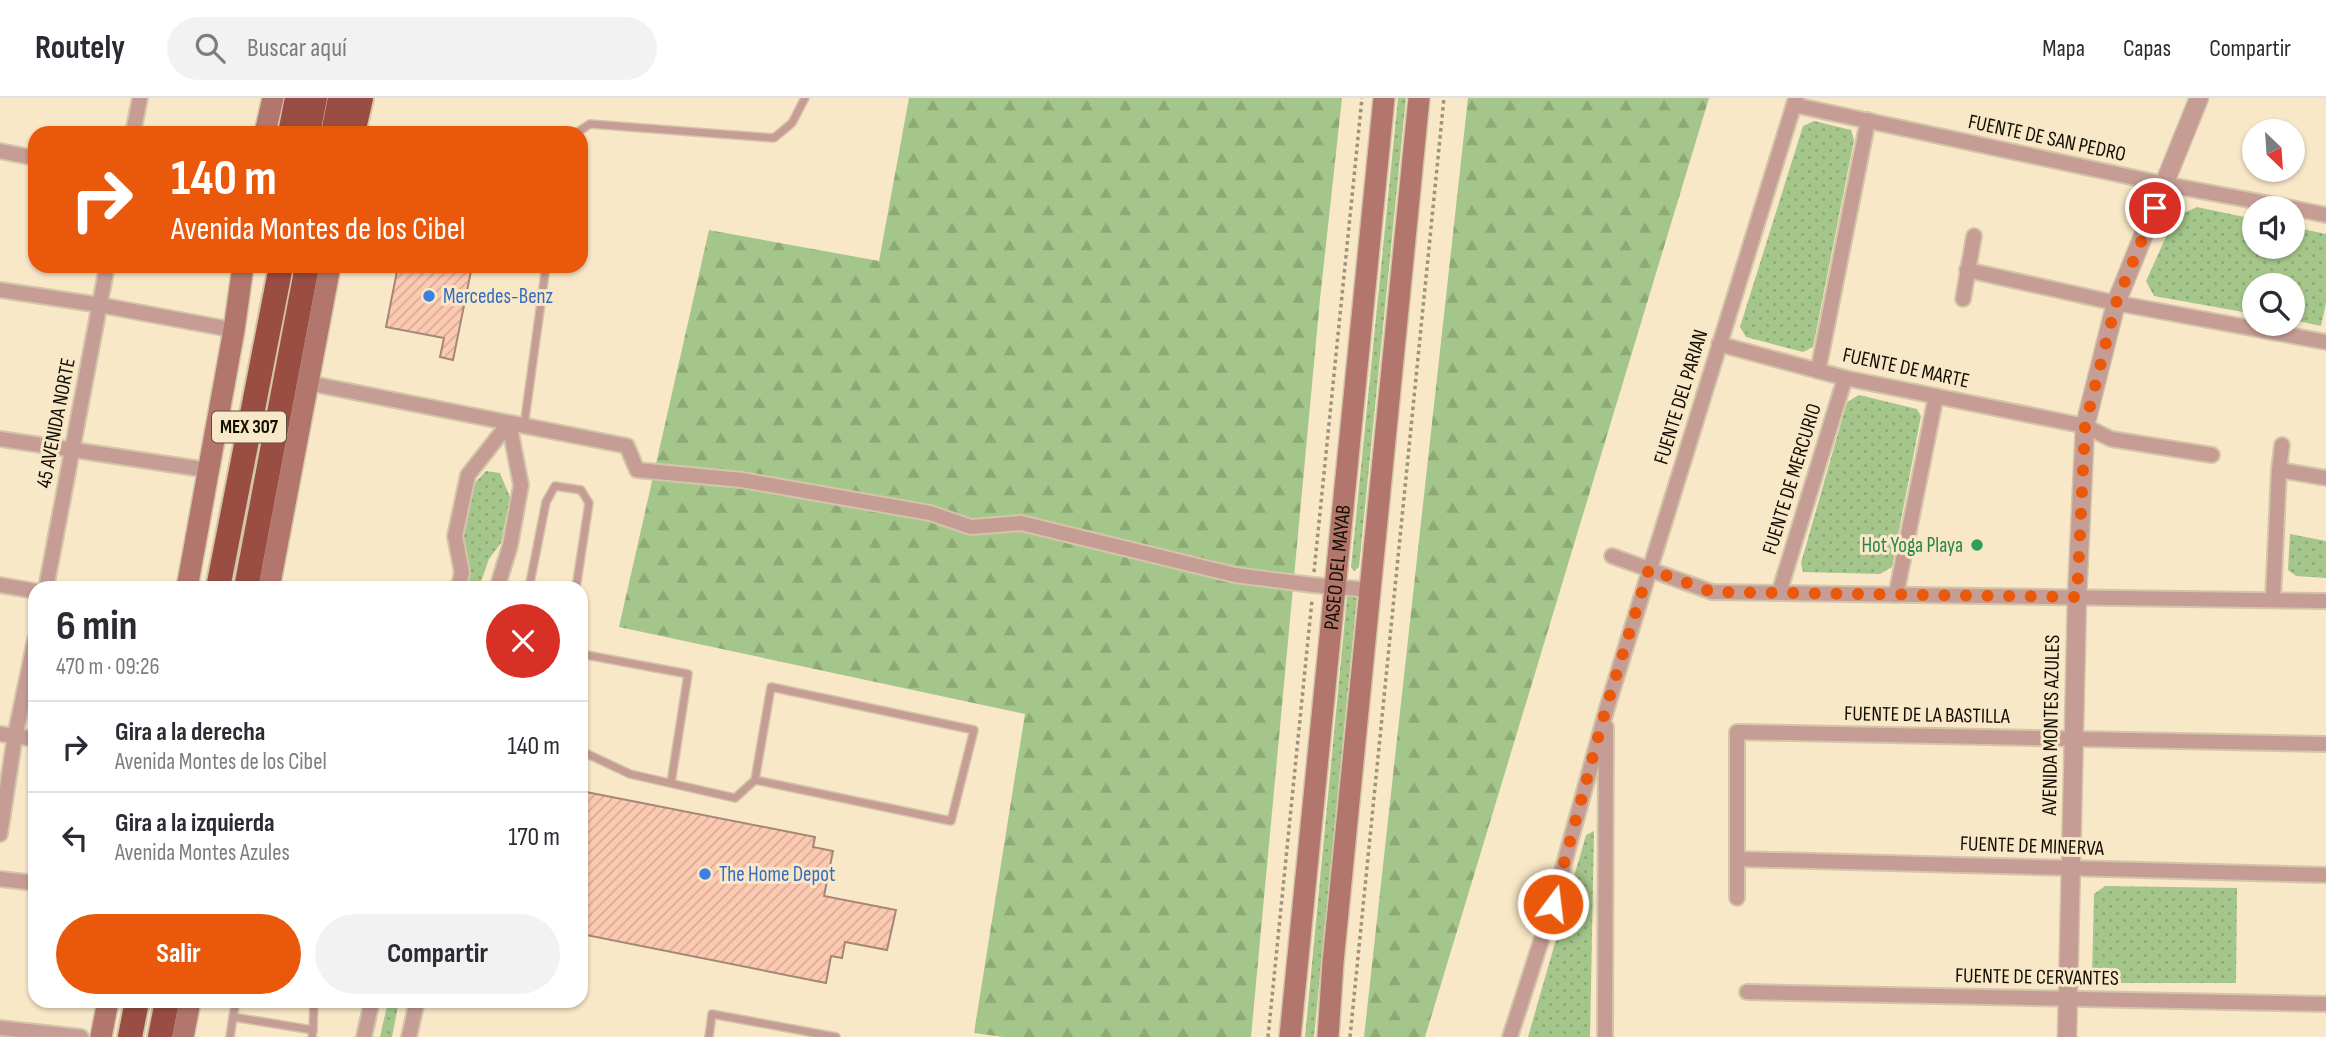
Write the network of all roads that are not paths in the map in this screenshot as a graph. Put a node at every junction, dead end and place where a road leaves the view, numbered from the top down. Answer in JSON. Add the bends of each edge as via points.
{"nodes":[{"id":1,"x":140,"y":98,"type":"edge"},
{"id":2,"x":273,"y":98,"type":"edge"},
{"id":3,"x":297,"y":98,"type":"edge"},
{"id":4,"x":315,"y":98,"type":"edge"},
{"id":5,"x":340,"y":98,"type":"edge"},
{"id":6,"x":361,"y":98,"type":"edge"},
{"id":7,"x":804,"y":98,"type":"edge"},
{"id":8,"x":1384,"y":98,"type":"edge"},
{"id":9,"x":1419,"y":98,"type":"edge"},
{"id":10,"x":2199,"y":98,"type":"edge"},
{"id":11,"x":1795,"y":102,"type":"edge"},
{"id":12,"x":1868,"y":120,"type":"junction"},
{"id":13,"x":134,"y":126,"type":"edge"},
{"id":14,"x":267,"y":126,"type":"edge"},
{"id":15,"x":291,"y":126,"type":"edge"},
{"id":16,"x":309,"y":126,"type":"edge"},
{"id":17,"x":334,"y":126,"type":"edge"},
{"id":18,"x":355,"y":126,"type":"edge"},
{"id":19,"x":587,"y":126,"type":"edge"},
{"id":20,"x":0,"y":151,"type":"edge"},
{"id":21,"x":28,"y":157,"type":"edge"},
{"id":22,"x":2164,"y":184,"type":"junction"},
{"id":23,"x":2242,"y":199,"type":"edge"},
{"id":24,"x":2305,"y":211,"type":"edge"},
{"id":25,"x":2326,"y":215,"type":"edge"},
{"id":26,"x":1974,"y":236,"type":"dead end"},
{"id":27,"x":1967,"y":270,"type":"junction"},
{"id":28,"x":106,"y":273,"type":"edge"},
{"id":29,"x":242,"y":273,"type":"edge"},
{"id":30,"x":265,"y":273,"type":"edge"},
{"id":31,"x":280,"y":273,"type":"edge"},
{"id":32,"x":306,"y":273,"type":"edge"},
{"id":33,"x":321,"y":273,"type":"edge"},
{"id":34,"x":329,"y":273,"type":"edge"},
{"id":35,"x":545,"y":273,"type":"edge"},
{"id":36,"x":0,"y":290,"type":"edge"},
{"id":37,"x":1963,"y":299,"type":"dead end"},
{"id":38,"x":2116,"y":303,"type":"junction"},
{"id":39,"x":100,"y":305,"type":"junction"},
{"id":40,"x":234,"y":330,"type":"junction"},
{"id":41,"x":2326,"y":342,"type":"edge"},
{"id":42,"x":1719,"y":344,"type":"junction"},
{"id":43,"x":1818,"y":371,"type":"junction"},
{"id":44,"x":1845,"y":378,"type":"junction"},
{"id":45,"x":309,"y":383,"type":"junction"},
{"id":46,"x":1936,"y":396,"type":"junction"},
{"id":47,"x":509,"y":423,"type":"junction"},
{"id":48,"x":524,"y":426,"type":"junction"},
{"id":49,"x":2085,"y":426,"type":"junction"},
{"id":50,"x":0,"y":439,"type":"edge"},
{"id":51,"x":2282,"y":445,"type":"dead end"},
{"id":52,"x":72,"y":451,"type":"junction"},
{"id":53,"x":2212,"y":455,"type":"dead end"},
{"id":54,"x":208,"y":470,"type":"junction"},
{"id":55,"x":2279,"y":470,"type":"junction"},
{"id":56,"x":2326,"y":478,"type":"edge"},
{"id":57,"x":262,"y":504,"type":"junction"},
{"id":58,"x":230,"y":525,"type":"junction"},
{"id":59,"x":1612,"y":556,"type":"dead end"},
{"id":60,"x":1649,"y":569,"type":"junction"},
{"id":61,"x":47,"y":581,"type":"edge"},
{"id":62,"x":188,"y":581,"type":"edge"},
{"id":63,"x":219,"y":581,"type":"edge"},
{"id":64,"x":247,"y":581,"type":"edge"},
{"id":65,"x":271,"y":581,"type":"edge"},
{"id":66,"x":460,"y":581,"type":"edge"},
{"id":67,"x":499,"y":581,"type":"edge"},
{"id":68,"x":530,"y":581,"type":"edge"},
{"id":69,"x":577,"y":581,"type":"edge"},
{"id":70,"x":0,"y":585,"type":"edge"},
{"id":71,"x":1337,"y":587,"type":"junction"},
{"id":72,"x":28,"y":590,"type":"edge"},
{"id":73,"x":1370,"y":590,"type":"junction"},
{"id":74,"x":1779,"y":593,"type":"junction"},
{"id":75,"x":1896,"y":595,"type":"junction"},
{"id":76,"x":2077,"y":597,"type":"junction"},
{"id":77,"x":2273,"y":600,"type":"junction"},
{"id":78,"x":2326,"y":601,"type":"edge"},
{"id":79,"x":588,"y":655,"type":"edge"},
{"id":80,"x":28,"y":674,"type":"edge"},
{"id":81,"x":1606,"y":708,"type":"junction"},
{"id":82,"x":0,"y":734,"type":"edge"},
{"id":83,"x":15,"y":736,"type":"junction"},
{"id":84,"x":28,"y":738,"type":"edge"},
{"id":85,"x":2074,"y":739,"type":"junction"},
{"id":86,"x":2326,"y":744,"type":"edge"},
{"id":87,"x":588,"y":754,"type":"edge"},
{"id":88,"x":754,"y":780,"type":"junction"},
{"id":89,"x":671,"y":783,"type":"junction"},
{"id":90,"x":0,"y":834,"type":"edge"},
{"id":91,"x":1737,"y":859,"type":"junction"},
{"id":92,"x":2071,"y":868,"type":"junction"},
{"id":93,"x":2326,"y":875,"type":"edge"},
{"id":94,"x":0,"y":879,"type":"edge"},
{"id":95,"x":28,"y":882,"type":"edge"},
{"id":96,"x":1737,"y":898,"type":"dead end"},
{"id":97,"x":1747,"y":992,"type":"dead end"},
{"id":98,"x":2068,"y":999,"type":"junction"},
{"id":99,"x":2326,"y":1003,"type":"edge"},
{"id":100,"x":107,"y":1008,"type":"edge"},
{"id":101,"x":136,"y":1008,"type":"edge"},
{"id":102,"x":166,"y":1008,"type":"edge"},
{"id":103,"x":189,"y":1008,"type":"edge"},
{"id":104,"x":235,"y":1008,"type":"edge"},
{"id":105,"x":314,"y":1008,"type":"edge"},
{"id":106,"x":370,"y":1008,"type":"edge"},
{"id":107,"x":415,"y":1008,"type":"edge"},
{"id":108,"x":233,"y":1017,"type":"junction"},
{"id":109,"x":0,"y":1028,"type":"edge"},
{"id":110,"x":313,"y":1034,"type":"edge"},
{"id":111,"x":81,"y":1037,"type":"edge"},
{"id":112,"x":101,"y":1037,"type":"edge"},
{"id":113,"x":130,"y":1037,"type":"edge"},
{"id":114,"x":160,"y":1037,"type":"edge"},
{"id":115,"x":183,"y":1037,"type":"edge"},
{"id":116,"x":230,"y":1037,"type":"edge"},
{"id":117,"x":364,"y":1037,"type":"edge"},
{"id":118,"x":409,"y":1037,"type":"edge"},
{"id":119,"x":709,"y":1037,"type":"edge"},
{"id":120,"x":836,"y":1037,"type":"edge"},
{"id":121,"x":1290,"y":1037,"type":"edge"},
{"id":122,"x":1328,"y":1037,"type":"edge"},
{"id":123,"x":1510,"y":1037,"type":"edge"},
{"id":124,"x":1605,"y":1037,"type":"edge"},
{"id":125,"x":2067,"y":1037,"type":"edge"}],
"edges":[{"from":1,"to":13,"type":"street"},
{"from":2,"to":14,"type":"main road"},
{"from":3,"to":15,"type":"highway"},
{"from":4,"to":16,"type":"highway"},
{"from":5,"to":17,"type":"highway"},
{"from":6,"to":18,"type":"highway"},
{"from":7,"to":19,"type":"lane","via":[[792,122],[774,138]]},
{"from":8,"to":71,"type":"main road","name":"PASEO DEL MAYAB"},
{"from":9,"to":73,"type":"main road","name":"PASEO DEL MAYAB"},
{"from":10,"to":22,"type":"street","name":"AVENIDA MONTES AZULES"},
{"from":11,"to":12,"type":"street","name":"FUENTE DE SAN PEDRO"},
{"from":11,"to":42,"type":"street","name":"FUENTE DEL PARIAN"},
{"from":12,"to":22,"type":"street","name":"FUENTE DE SAN PEDRO"},
{"from":12,"to":43,"type":"street"},
{"from":20,"to":21,"type":"street"},
{"from":22,"to":23,"type":"street","name":"FUENTE DE SAN PEDRO"},
{"from":22,"to":38,"type":"street","name":"AVENIDA MONTES AZULES"},
{"from":24,"to":25,"type":"street","name":"FUENTE DE SAN PEDRO"},
{"from":26,"to":27,"type":"street"},
{"from":27,"to":37,"type":"street"},
{"from":27,"to":38,"type":"street"},
{"from":28,"to":39,"type":"street","name":"45 AVENIDA NORTE"},
{"from":29,"to":40,"type":"main road"},
{"from":30,"to":58,"type":"highway","via":[[237,433]]},
{"from":31,"to":58,"type":"highway","number":"MEX 307"},
{"from":32,"to":57,"type":"highway","number":"MEX 307"},
{"from":33,"to":57,"type":"highway","via":[[284,444]]},
{"from":34,"to":45,"type":"main road"},
{"from":35,"to":48,"type":"lane"},
{"from":36,"to":39,"type":"street"},
{"from":38,"to":41,"type":"street"},
{"from":38,"to":49,"type":"street","name":"AVENIDA MONTES AZULES"},
{"from":39,"to":40,"type":"street"},
{"from":39,"to":52,"type":"street","name":"45 AVENIDA NORTE"},
{"from":40,"to":54,"type":"main road"},
{"from":42,"to":43,"type":"street","name":"FUENTE DE MARTE"},
{"from":42,"to":60,"type":"street","name":"FUENTE DEL PARIAN"},
{"from":43,"to":44,"type":"street","name":"FUENTE DE MARTE"},
{"from":44,"to":46,"type":"street","name":"FUENTE DE MARTE"},
{"from":44,"to":74,"type":"street","name":"FUENTE DE MERCURIO"},
{"from":45,"to":47,"type":"street"},
{"from":45,"to":65,"type":"main road"},
{"from":46,"to":49,"type":"street","name":"FUENTE DE MARTE"},
{"from":46,"to":75,"type":"street"},
{"from":47,"to":48,"type":"street"},
{"from":47,"to":66,"type":"street","via":[[468,475],[454,536]]},
{"from":47,"to":67,"type":"street","via":[[522,485]]},
{"from":48,"to":71,"type":"street","via":[[627,446],[637,470],[755,483],[930,513],[971,527],[1021,523],[1236,575]]},
{"from":49,"to":53,"type":"street","name":"FUENTE DE MARTE","via":[[2110,439]]},
{"from":49,"to":76,"type":"street","name":"AVENIDA MONTES AZULES"},
{"from":50,"to":52,"type":"street"},
{"from":51,"to":55,"type":"street"},
{"from":52,"to":54,"type":"street"},
{"from":52,"to":61,"type":"street","name":"45 AVENIDA NORTE"},
{"from":54,"to":62,"type":"main road"},
{"from":55,"to":56,"type":"street"},
{"from":55,"to":77,"type":"street"},
{"from":57,"to":64,"type":"highway","number":"MEX 307"},
{"from":58,"to":63,"type":"highway","number":"MEX 307"},
{"from":59,"to":60,"type":"street"},
{"from":60,"to":74,"type":"street","via":[[1712,592]]},
{"from":60,"to":81,"type":"street","name":"FUENTE DEL PARIAN"},
{"from":68,"to":69,"type":"lane","via":[[545,502],[555,486],[581,490],[589,503]]},
{"from":70,"to":72,"type":"street"},
{"from":71,"to":73,"type":"street"},
{"from":71,"to":121,"type":"main road","name":"PASEO DEL MAYAB"},
{"from":73,"to":122,"type":"main road","name":"PASEO DEL MAYAB"},
{"from":74,"to":75,"type":"street"},
{"from":75,"to":76,"type":"street"},
{"from":76,"to":77,"type":"street"},
{"from":76,"to":85,"type":"street","name":"AVENIDA MONTES AZULES"},
{"from":77,"to":78,"type":"street"},
{"from":79,"to":89,"type":"lane","via":[[688,674]]},
{"from":80,"to":83,"type":"street"},
{"from":81,"to":123,"type":"street","name":"FUENTE DEL PARIAN","via":[[1553,904]]},
{"from":81,"to":124,"type":"street","name":"FUENTE DEL PARIAN"},
{"from":82,"to":83,"type":"street"},
{"from":83,"to":84,"type":"street"},
{"from":83,"to":90,"type":"street"},
{"from":85,"to":86,"type":"street","name":"FUENTE DE LA BASTILLA"},
{"from":85,"to":91,"type":"street","name":"FUENTE DE LA BASTILLA","via":[[1737,732]]},
{"from":85,"to":92,"type":"street","name":"AVENIDA MONTES AZULES"},
{"from":87,"to":89,"type":"lane","via":[[630,774]]},
{"from":88,"to":88,"type":"lane","via":[[771,687],[974,730],[951,821]]},
{"from":88,"to":89,"type":"lane","via":[[735,798]]},
{"from":91,"to":92,"type":"street","name":"FUENTE DE MINERVA"},
{"from":91,"to":96,"type":"street"},
{"from":92,"to":93,"type":"street","name":"FUENTE DE MINERVA"},
{"from":92,"to":98,"type":"street","name":"AVENIDA MONTES AZULES"},
{"from":94,"to":95,"type":"street"},
{"from":97,"to":98,"type":"street","name":"FUENTE DE CERVANTES"},
{"from":98,"to":99,"type":"street","name":"FUENTE DE CERVANTES"},
{"from":98,"to":125,"type":"street","name":"AVENIDA MONTES AZULES"},
{"from":100,"to":112,"type":"main road"},
{"from":101,"to":113,"type":"highway"},
{"from":102,"to":114,"type":"highway"},
{"from":103,"to":115,"type":"main road"},
{"from":104,"to":108,"type":"lane"},
{"from":105,"to":110,"type":"lane"},
{"from":106,"to":117,"type":"street"},
{"from":107,"to":118,"type":"street"},
{"from":108,"to":110,"type":"lane"},
{"from":108,"to":116,"type":"lane"},
{"from":109,"to":111,"type":"street"},
{"from":119,"to":120,"type":"lane","via":[[712,1014]]}]}
